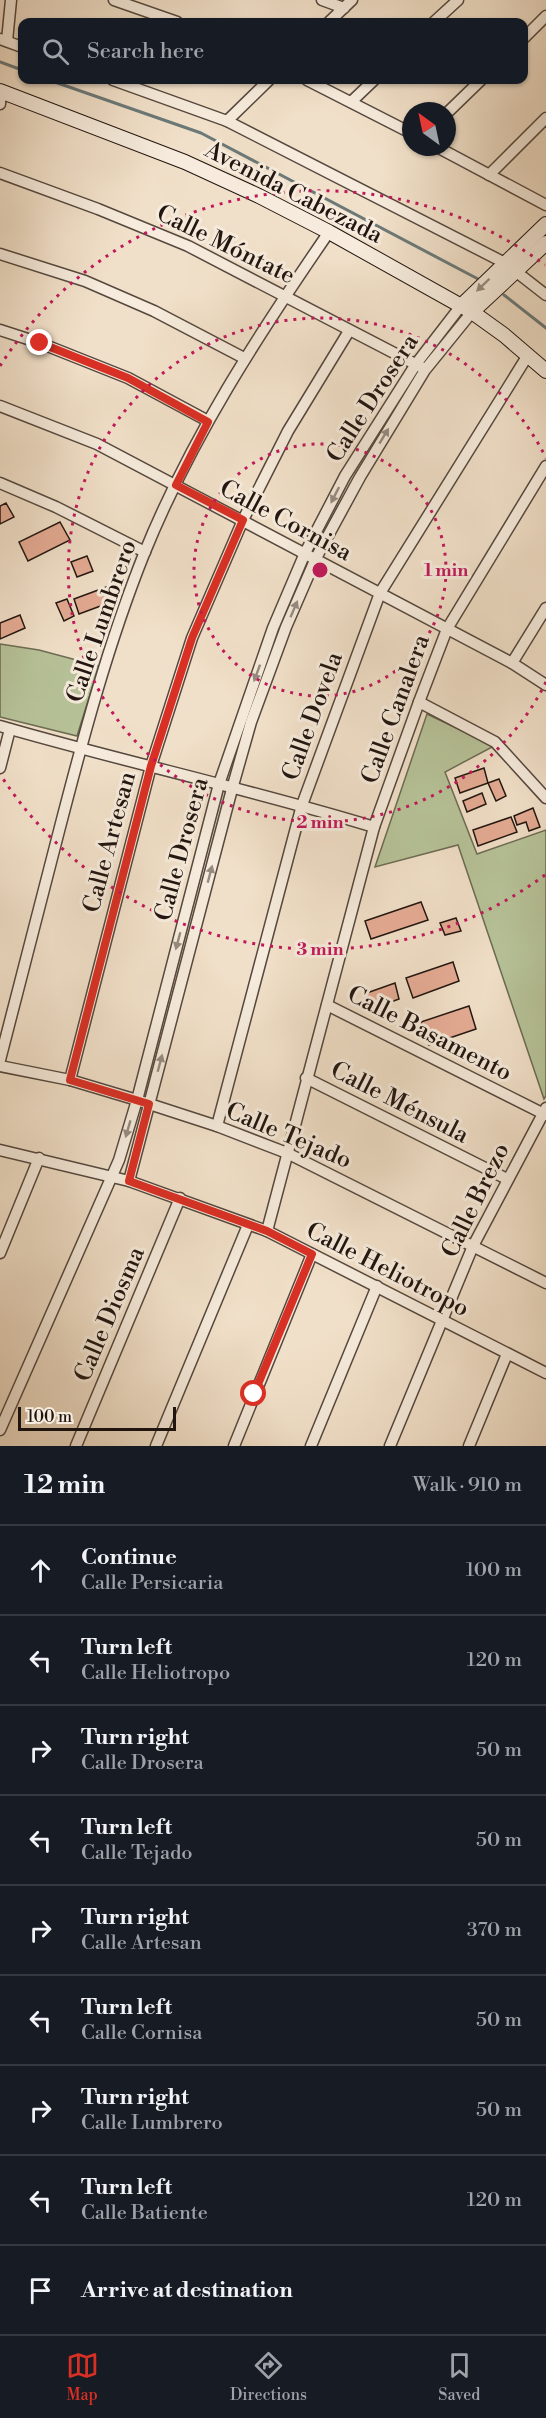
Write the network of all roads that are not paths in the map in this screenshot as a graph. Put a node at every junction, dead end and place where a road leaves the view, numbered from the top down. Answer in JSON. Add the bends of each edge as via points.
{"nodes":[{"id":1,"x":11,"y":0,"type":"edge"},
{"id":2,"x":114,"y":0,"type":"edge"},
{"id":3,"x":322,"y":0,"type":"edge"},
{"id":4,"x":458,"y":0,"type":"edge"},
{"id":5,"x":348,"y":4,"type":"edge"},
{"id":6,"x":546,"y":16,"type":"edge"},
{"id":7,"x":166,"y":18,"type":"edge"},
{"id":8,"x":333,"y":18,"type":"edge"},
{"id":9,"x":438,"y":18,"type":"edge"},
{"id":10,"x":528,"y":34,"type":"edge"},
{"id":11,"x":3,"y":40,"type":"edge"},
{"id":12,"x":18,"y":45,"type":"edge"},
{"id":13,"x":124,"y":84,"type":"edge"},
{"id":14,"x":265,"y":84,"type":"edge"},
{"id":15,"x":315,"y":84,"type":"edge"},
{"id":16,"x":370,"y":84,"type":"edge"},
{"id":17,"x":477,"y":84,"type":"edge"},
{"id":18,"x":0,"y":96,"type":"edge"},
{"id":19,"x":351,"y":102,"type":"junction"},
{"id":20,"x":456,"y":104,"type":"edge"},
{"id":21,"x":546,"y":118,"type":"edge"},
{"id":22,"x":227,"y":121,"type":"junction"},
{"id":23,"x":402,"y":129,"type":"edge"},
{"id":24,"x":454,"y":156,"type":"edge"},
{"id":25,"x":0,"y":173,"type":"edge"},
{"id":26,"x":489,"y":175,"type":"junction"},
{"id":27,"x":546,"y":205,"type":"edge"},
{"id":28,"x":546,"y":224,"type":"edge"},
{"id":29,"x":329,"y":232,"type":"junction"},
{"id":30,"x":546,"y":243,"type":"edge"},
{"id":31,"x":0,"y":254,"type":"edge"},
{"id":32,"x":511,"y":267,"type":"junction"},
{"id":33,"x":546,"y":295,"type":"edge"},
{"id":34,"x":285,"y":296,"type":"junction"},
{"id":35,"x":466,"y":310,"type":"junction"},
{"id":36,"x":0,"y":330,"type":"edge"},
{"id":37,"x":349,"y":331,"type":"junction"},
{"id":38,"x":528,"y":355,"type":"junction"},
{"id":39,"x":244,"y":358,"type":"junction"},
{"id":40,"x":421,"y":367,"type":"junction"},
{"id":41,"x":546,"y":371,"type":"edge"},
{"id":42,"x":0,"y":406,"type":"edge"},
{"id":43,"x":208,"y":422,"type":"junction"},
{"id":44,"x":546,"y":466,"type":"edge"},
{"id":45,"x":0,"y":483,"type":"edge"},
{"id":46,"x":176,"y":485,"type":"junction"},
{"id":47,"x":243,"y":520,"type":"junction"},
{"id":48,"x":145,"y":552,"type":"junction"},
{"id":49,"x":310,"y":556,"type":"junction"},
{"id":50,"x":380,"y":593,"type":"junction"},
{"id":51,"x":546,"y":608,"type":"edge"},
{"id":52,"x":447,"y":629,"type":"junction"},
{"id":53,"x":512,"y":663,"type":"junction"},
{"id":54,"x":546,"y":685,"type":"edge"},
{"id":55,"x":419,"y":702,"type":"junction"},
{"id":56,"x":5,"y":727,"type":"edge"},
{"id":57,"x":81,"y":748,"type":"junction"},
{"id":58,"x":151,"y":766,"type":"junction"},
{"id":59,"x":0,"y":768,"type":"edge"},
{"id":60,"x":219,"y":784,"type":"junction"},
{"id":61,"x":232,"y":789,"type":"junction"},
{"id":62,"x":546,"y":798,"type":"edge"},
{"id":63,"x":302,"y":805,"type":"junction"},
{"id":64,"x":374,"y":827,"type":"junction"},
{"id":65,"x":327,"y":1005,"type":"junction"},
{"id":66,"x":0,"y":1060,"type":"edge"},
{"id":67,"x":0,"y":1066,"type":"edge"},
{"id":68,"x":306,"y":1078,"type":"junction"},
{"id":69,"x":70,"y":1080,"type":"junction"},
{"id":70,"x":137,"y":1100,"type":"junction"},
{"id":71,"x":149,"y":1104,"type":"junction"},
{"id":72,"x":545,"y":1112,"type":"edge"},
{"id":73,"x":217,"y":1126,"type":"junction"},
{"id":74,"x":0,"y":1150,"type":"edge"},
{"id":75,"x":287,"y":1153,"type":"junction"},
{"id":76,"x":39,"y":1158,"type":"junction"},
{"id":77,"x":112,"y":1177,"type":"junction"},
{"id":78,"x":507,"y":1179,"type":"junction"},
{"id":79,"x":129,"y":1181,"type":"junction"},
{"id":80,"x":180,"y":1198,"type":"junction"},
{"id":81,"x":248,"y":1225,"type":"junction"},
{"id":82,"x":267,"y":1231,"type":"junction"},
{"id":83,"x":473,"y":1246,"type":"junction"},
{"id":84,"x":0,"y":1253,"type":"edge"},
{"id":85,"x":312,"y":1254,"type":"junction"},
{"id":86,"x":546,"y":1269,"type":"edge"},
{"id":87,"x":543,"y":1281,"type":"edge"},
{"id":88,"x":377,"y":1286,"type":"junction"},
{"id":89,"x":442,"y":1320,"type":"junction"},
{"id":90,"x":507,"y":1354,"type":"junction"},
{"id":91,"x":546,"y":1373,"type":"edge"},
{"id":92,"x":0,"y":1430,"type":"edge"},
{"id":93,"x":76,"y":1446,"type":"edge"},
{"id":94,"x":156,"y":1446,"type":"edge"},
{"id":95,"x":234,"y":1446,"type":"edge"},
{"id":96,"x":311,"y":1446,"type":"edge"},
{"id":97,"x":390,"y":1446,"type":"edge"},
{"id":98,"x":470,"y":1446,"type":"edge"}],
"edges":[{"from":1,"to":11,"type":"street"},
{"from":2,"to":7,"type":"street"},
{"from":3,"to":5,"type":"street"},
{"from":4,"to":9,"type":"street"},
{"from":5,"to":8,"type":"street"},
{"from":6,"to":10,"type":"street"},
{"from":11,"to":12,"type":"street"},
{"from":13,"to":22,"type":"street","name":"Avenida Cabezada"},
{"from":14,"to":22,"type":"street"},
{"from":15,"to":19,"type":"street"},
{"from":16,"to":19,"type":"street"},
{"from":17,"to":20,"type":"street"},
{"from":18,"to":29,"type":"main road","name":"Avenida Cabezada","via":[[185,162]]},
{"from":19,"to":23,"type":"street"},
{"from":21,"to":26,"type":"street"},
{"from":22,"to":32,"type":"street","name":"Avenida Cabezada"},
{"from":24,"to":26,"type":"street"},
{"from":25,"to":34,"type":"street","name":"Calle Móntate","via":[[188,246]]},
{"from":26,"to":27,"type":"street"},
{"from":28,"to":32,"type":"main road"},
{"from":29,"to":34,"type":"street","name":"Calle Lumbrero"},
{"from":29,"to":35,"type":"main road","name":"Avenida Cabezada"},
{"from":30,"to":32,"type":"main road"},
{"from":31,"to":39,"type":"street","via":[[85,281],[154,311]]},
{"from":32,"to":33,"type":"street","name":"Avenida Cabezada"},
{"from":32,"to":35,"type":"main road"},
{"from":34,"to":37,"type":"street","name":"Calle Móntate"},
{"from":34,"to":39,"type":"street","name":"Calle Lumbrero"},
{"from":35,"to":38,"type":"main road","name":"Avenida Cabezada"},
{"from":35,"to":40,"type":"street","name":"Calle Drosera"},
{"from":36,"to":43,"type":"street","via":[[128,378]]},
{"from":37,"to":40,"type":"street","name":"Calle Móntate"},
{"from":37,"to":47,"type":"street","name":"Calle Artesan","via":[[288,430]]},
{"from":38,"to":41,"type":"main road","name":"Avenida Cabezada"},
{"from":38,"to":50,"type":"street","name":"Calle Dovela"},
{"from":39,"to":43,"type":"street","name":"Calle Lumbrero"},
{"from":40,"to":49,"type":"street","name":"Calle Drosera","via":[[345,476]]},
{"from":42,"to":46,"type":"street","name":"Calle Cornisa","via":[[97,444]]},
{"from":43,"to":46,"type":"street","name":"Calle Lumbrero"},
{"from":44,"to":52,"type":"street","name":"Calle Canalera"},
{"from":45,"to":48,"type":"street"},
{"from":46,"to":47,"type":"street","name":"Calle Cornisa"},
{"from":46,"to":48,"type":"street","name":"Calle Lumbrero"},
{"from":47,"to":49,"type":"street","name":"Calle Cornisa"},
{"from":47,"to":58,"type":"street","name":"Calle Artesan","via":[[192,638]]},
{"from":48,"to":57,"type":"street","name":"Calle Lumbrero"},
{"from":49,"to":50,"type":"street","name":"Calle Cornisa"},
{"from":49,"to":60,"type":"street","name":"Calle Drosera","one_way":true,"via":[[273,628]]},
{"from":61,"to":49,"type":"street","name":"Calle Drosera","one_way":true,"via":[[251,722]]},
{"from":50,"to":52,"type":"street","name":"Calle Cornisa"},
{"from":50,"to":63,"type":"street","name":"Calle Dovela"},
{"from":51,"to":53,"type":"street"},
{"from":52,"to":53,"type":"street","name":"Calle Cornisa"},
{"from":52,"to":55,"type":"street","name":"Calle Canalera"},
{"from":53,"to":54,"type":"street","name":"Calle Cornisa"},
{"from":55,"to":62,"type":"street","via":[[495,742]]},
{"from":55,"to":64,"type":"street","name":"Calle Canalera"},
{"from":56,"to":57,"type":"street"},
{"from":56,"to":59,"type":"street"},
{"from":57,"to":58,"type":"street"},
{"from":57,"to":66,"type":"street","name":"Calle Lumbrero"},
{"from":58,"to":60,"type":"street"},
{"from":58,"to":69,"type":"street","name":"Calle Artesan"},
{"from":60,"to":61,"type":"street"},
{"from":60,"to":70,"type":"street","name":"Calle Drosera","one_way":true},
{"from":61,"to":63,"type":"street"},
{"from":71,"to":61,"type":"street","name":"Calle Drosera","one_way":true},
{"from":63,"to":64,"type":"street"},
{"from":63,"to":73,"type":"street","name":"Calle Dovela"},
{"from":64,"to":65,"type":"street","name":"Calle Canalera"},
{"from":65,"to":68,"type":"street","name":"Calle Canalera"},
{"from":65,"to":72,"type":"street","name":"Calle Basamento"},
{"from":67,"to":69,"type":"street","name":"Calle Tejado"},
{"from":68,"to":75,"type":"street","name":"Calle Canalera"},
{"from":68,"to":78,"type":"street","name":"Calle Ménsula"},
{"from":69,"to":70,"type":"street","name":"Calle Tejado"},
{"from":70,"to":71,"type":"street","name":"Calle Tejado"},
{"from":70,"to":77,"type":"street","name":"Calle Drosera","one_way":true},
{"from":71,"to":73,"type":"street","name":"Calle Tejado"},
{"from":71,"to":79,"type":"street","name":"Calle Drosera"},
{"from":72,"to":78,"type":"street","name":"Calle Brezo"},
{"from":73,"to":75,"type":"street","name":"Calle Tejado"},
{"from":74,"to":76,"type":"street","name":"Calle Heliotropo"},
{"from":75,"to":82,"type":"street","name":"Calle Canalera"},
{"from":75,"to":83,"type":"street","name":"Calle Tejado"},
{"from":76,"to":77,"type":"street","name":"Calle Heliotropo"},
{"from":76,"to":84,"type":"street"},
{"from":77,"to":79,"type":"street","name":"Calle Heliotropo"},
{"from":77,"to":92,"type":"street","name":"Calle Drosera"},
{"from":78,"to":83,"type":"street","name":"Calle Brezo"},
{"from":79,"to":80,"type":"street","name":"Calle Heliotropo"},
{"from":80,"to":81,"type":"street","name":"Calle Heliotropo"},
{"from":80,"to":93,"type":"street","name":"Calle Diosma"},
{"from":81,"to":82,"type":"street","name":"Calle Heliotropo"},
{"from":81,"to":94,"type":"street"},
{"from":82,"to":85,"type":"street","name":"Calle Heliotropo"},
{"from":83,"to":87,"type":"street","name":"Calle Tejado"},
{"from":83,"to":89,"type":"street","name":"Calle Brezo"},
{"from":85,"to":88,"type":"street","name":"Calle Heliotropo"},
{"from":85,"to":95,"type":"street"},
{"from":86,"to":87,"type":"street"},
{"from":88,"to":89,"type":"street","name":"Calle Heliotropo"},
{"from":88,"to":96,"type":"street"},
{"from":89,"to":90,"type":"street","name":"Calle Heliotropo"},
{"from":89,"to":97,"type":"street","name":"Calle Brezo"},
{"from":90,"to":91,"type":"street","name":"Calle Heliotropo"},
{"from":90,"to":98,"type":"street"}]}
